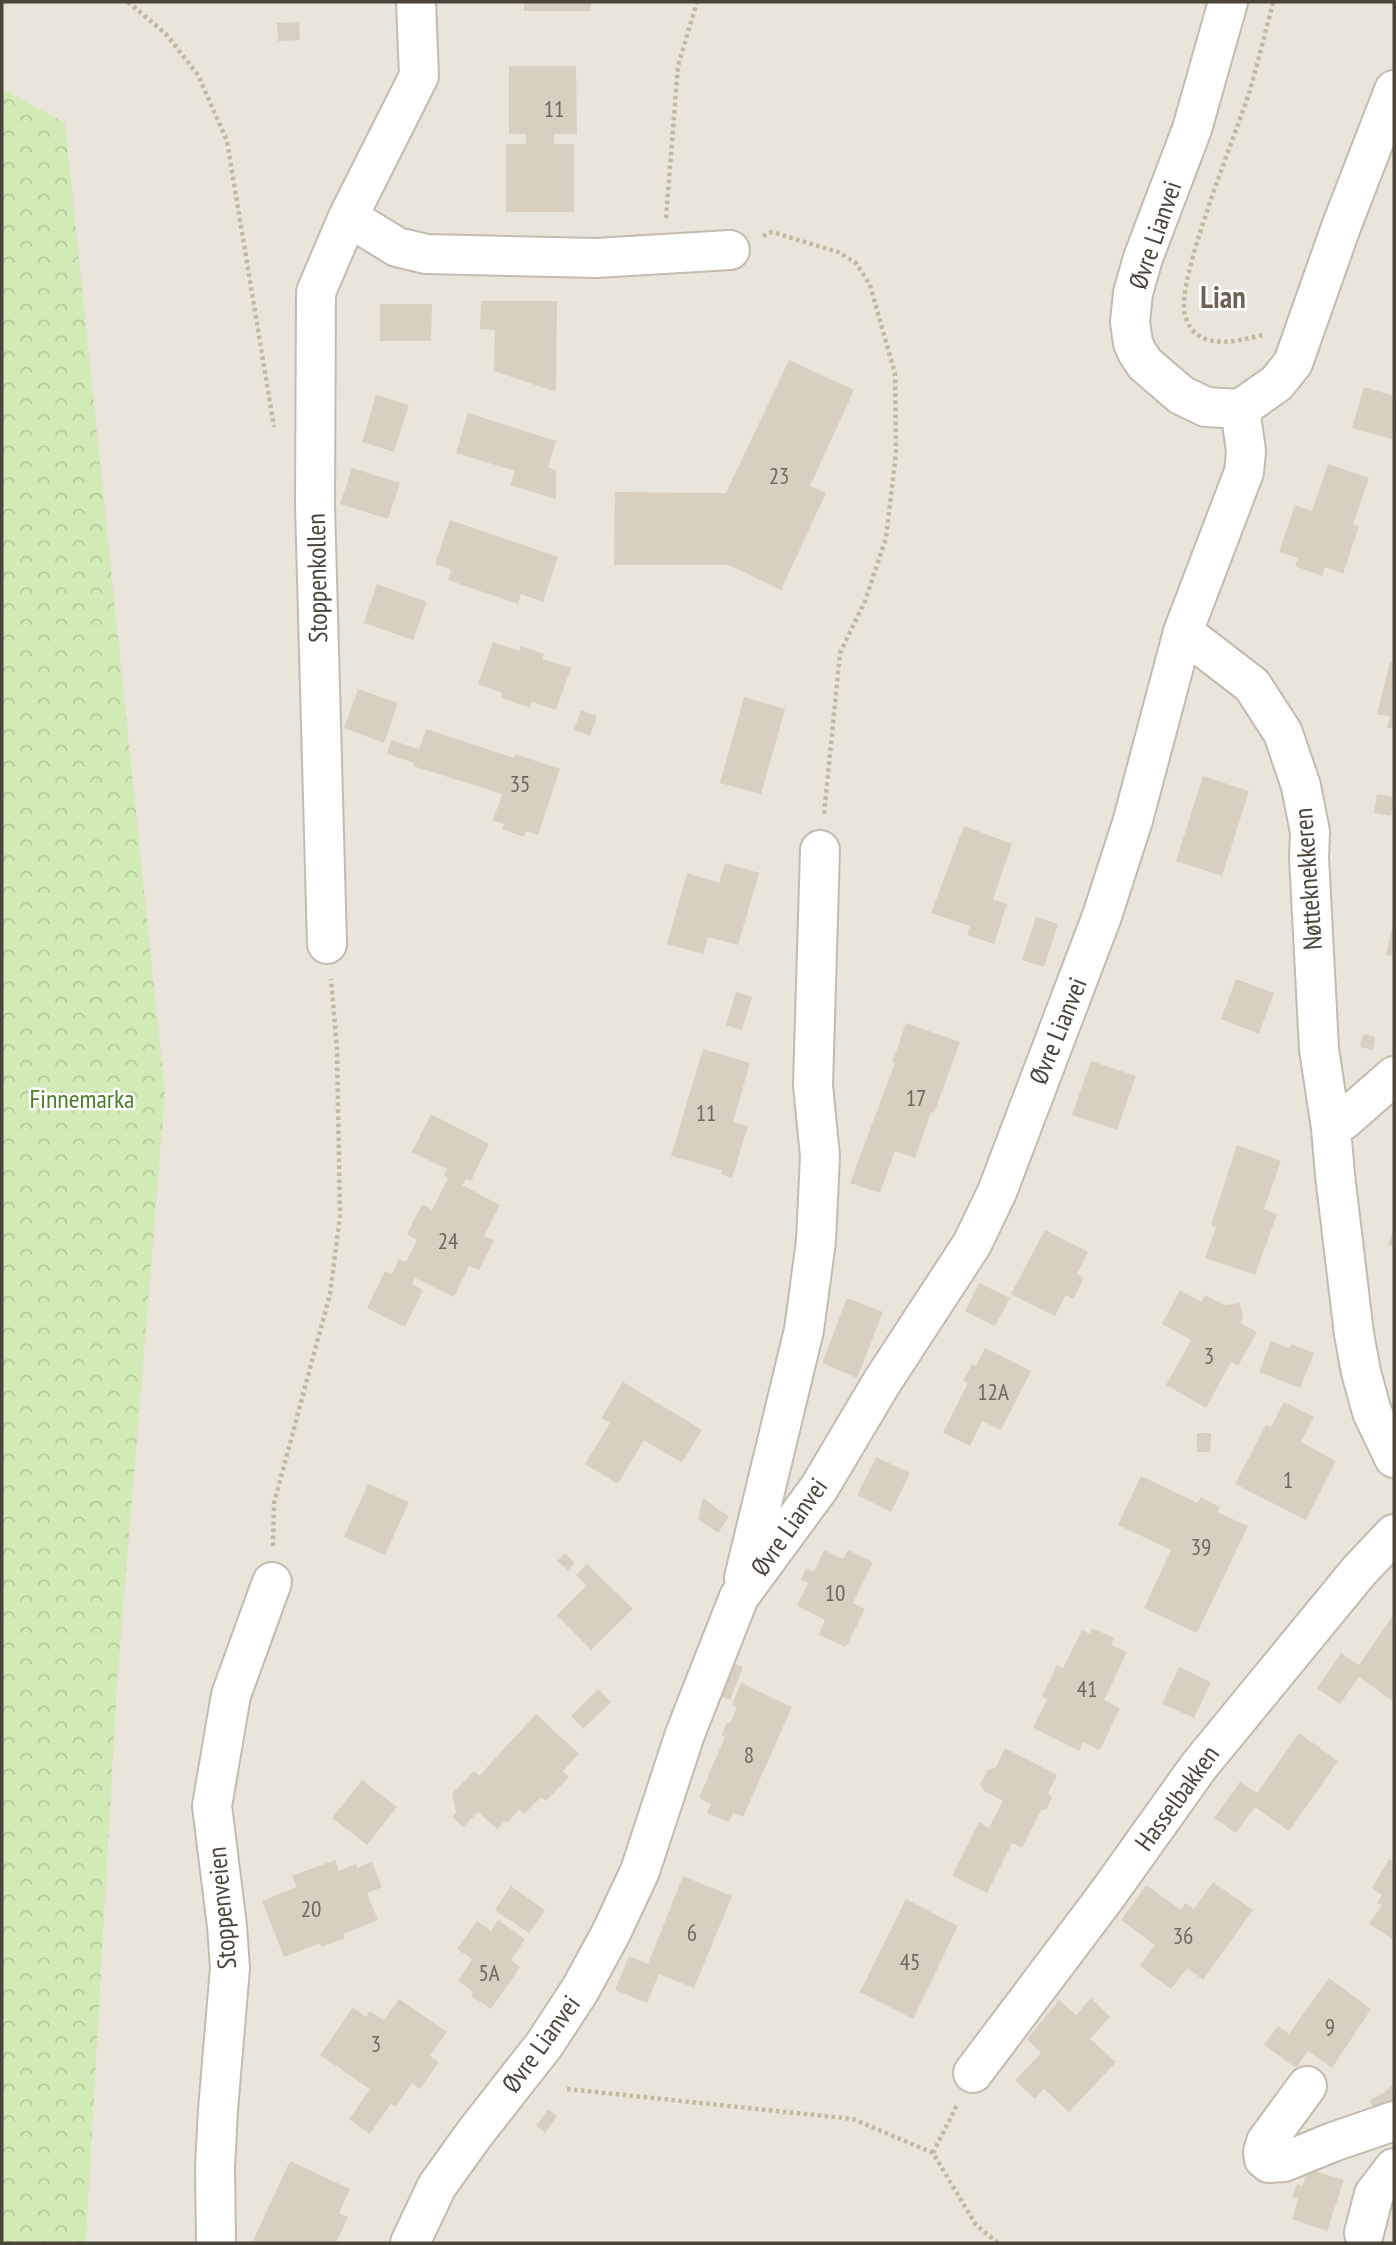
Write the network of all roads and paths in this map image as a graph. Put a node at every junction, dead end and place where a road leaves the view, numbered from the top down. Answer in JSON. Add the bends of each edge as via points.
{"nodes":[{"id":1,"x":128,"y":2,"type":"edge"},
{"id":2,"x":416,"y":2,"type":"edge"},
{"id":3,"x":697,"y":2,"type":"edge"},
{"id":4,"x":1228,"y":2,"type":"edge"},
{"id":5,"x":1273,"y":2,"type":"edge"},
{"id":6,"x":1394,"y":90,"type":"edge"},
{"id":7,"x":348,"y":217,"type":"junction"},
{"id":8,"x":730,"y":250,"type":"joint"},
{"id":9,"x":663,"y":254,"type":"junction"},
{"id":10,"x":1305,"y":332,"type":"junction"},
{"id":11,"x":1240,"y":409,"type":"junction"},
{"id":12,"x":276,"y":435,"type":"dead end"},
{"id":13,"x":1184,"y":632,"type":"junction"},
{"id":14,"x":820,"y":850,"type":"joint"},
{"id":15,"x":327,"y":944,"type":"joint"},
{"id":16,"x":1394,"y":1076,"type":"edge"},
{"id":17,"x":1331,"y":1128,"type":"junction"},
{"id":18,"x":1394,"y":1458,"type":"edge"},
{"id":19,"x":1394,"y":1534,"type":"edge"},
{"id":20,"x":272,"y":1582,"type":"joint"},
{"id":21,"x":739,"y":1597,"type":"junction"},
{"id":22,"x":973,"y":2073,"type":"joint"},
{"id":23,"x":1307,"y":2086,"type":"dead end"},
{"id":24,"x":566,"y":2089,"type":"dead end"},
{"id":25,"x":1394,"y":2121,"type":"edge"},
{"id":26,"x":933,"y":2153,"type":"junction"},
{"id":27,"x":1394,"y":2168,"type":"edge"},
{"id":28,"x":1364,"y":2233,"type":"dead end"},
{"id":29,"x":216,"y":2243,"type":"edge"},
{"id":30,"x":410,"y":2243,"type":"edge"},
{"id":31,"x":998,"y":2243,"type":"edge"}],
"edges":[{"from":1,"to":12,"type":"path","via":[[166,34],[198,75],[227,141]]},
{"from":2,"to":7,"type":"street","name":"Stoppenkollen","via":[[419,76]]},
{"from":3,"to":9,"type":"path","via":[[678,66]]},
{"from":4,"to":11,"type":"street","name":"Øvre Lianvei","via":[[1192,129],[1143,258],[1130,322],[1137,352],[1168,385],[1206,407]]},
{"from":5,"to":10,"type":"path","via":[[1250,91],[1195,251],[1184,314],[1193,330],[1208,341],[1234,343],[1266,334]]},
{"from":6,"to":10,"type":"street"},
{"from":7,"to":9,"type":"street","via":[[397,247],[426,254],[596,258]]},
{"from":7,"to":15,"type":"street","name":"Stoppenkollen","via":[[316,292],[315,517]]},
{"from":8,"to":9,"type":"street"},
{"from":8,"to":14,"type":"path","via":[[772,232],[838,252],[856,263],[870,285],[895,374],[896,453],[886,538],[865,601],[840,653]]},
{"from":10,"to":11,"type":"street","via":[[1293,363],[1277,383]]},
{"from":11,"to":13,"type":"street","name":"Øvre Lianvei","via":[[1244,472]]},
{"from":13,"to":17,"type":"street","name":"Nøtteknekkeren","via":[[1252,685],[1283,733],[1301,786],[1310,832],[1319,1049]]},
{"from":13,"to":21,"type":"street","name":"Øvre Lianvei","via":[[1102,916],[997,1192],[972,1244],[818,1488]]},
{"from":14,"to":21,"type":"street","name":"Øvre Lianvei","via":[[813,1085],[820,1156],[816,1241],[804,1330]]},
{"from":15,"to":20,"type":"path","via":[[337,1049],[340,1216],[330,1294],[274,1503]]},
{"from":16,"to":17,"type":"street"},
{"from":17,"to":18,"type":"street","name":"Nøtteknekkeren","via":[[1361,1372],[1372,1412]]},
{"from":19,"to":22,"type":"street","name":"Hasselbakken","via":[[1199,1766]]},
{"from":20,"to":29,"type":"street","name":"Stoppenveien","via":[[231,1695],[212,1806],[230,1968],[215,2167]]},
{"from":21,"to":30,"type":"street","name":"Øvre Lianvei","via":[[685,1734],[640,1871],[611,1933],[544,2045],[438,2186]]},
{"from":22,"to":26,"type":"path"},
{"from":23,"to":25,"type":"street","via":[[1266,2142],[1264,2159],[1269,2163],[1284,2162]]},
{"from":24,"to":26,"type":"path","via":[[853,2119]]},
{"from":26,"to":31,"type":"path","via":[[976,2225]]},
{"from":27,"to":28,"type":"street","via":[[1374,2194]]}]}
